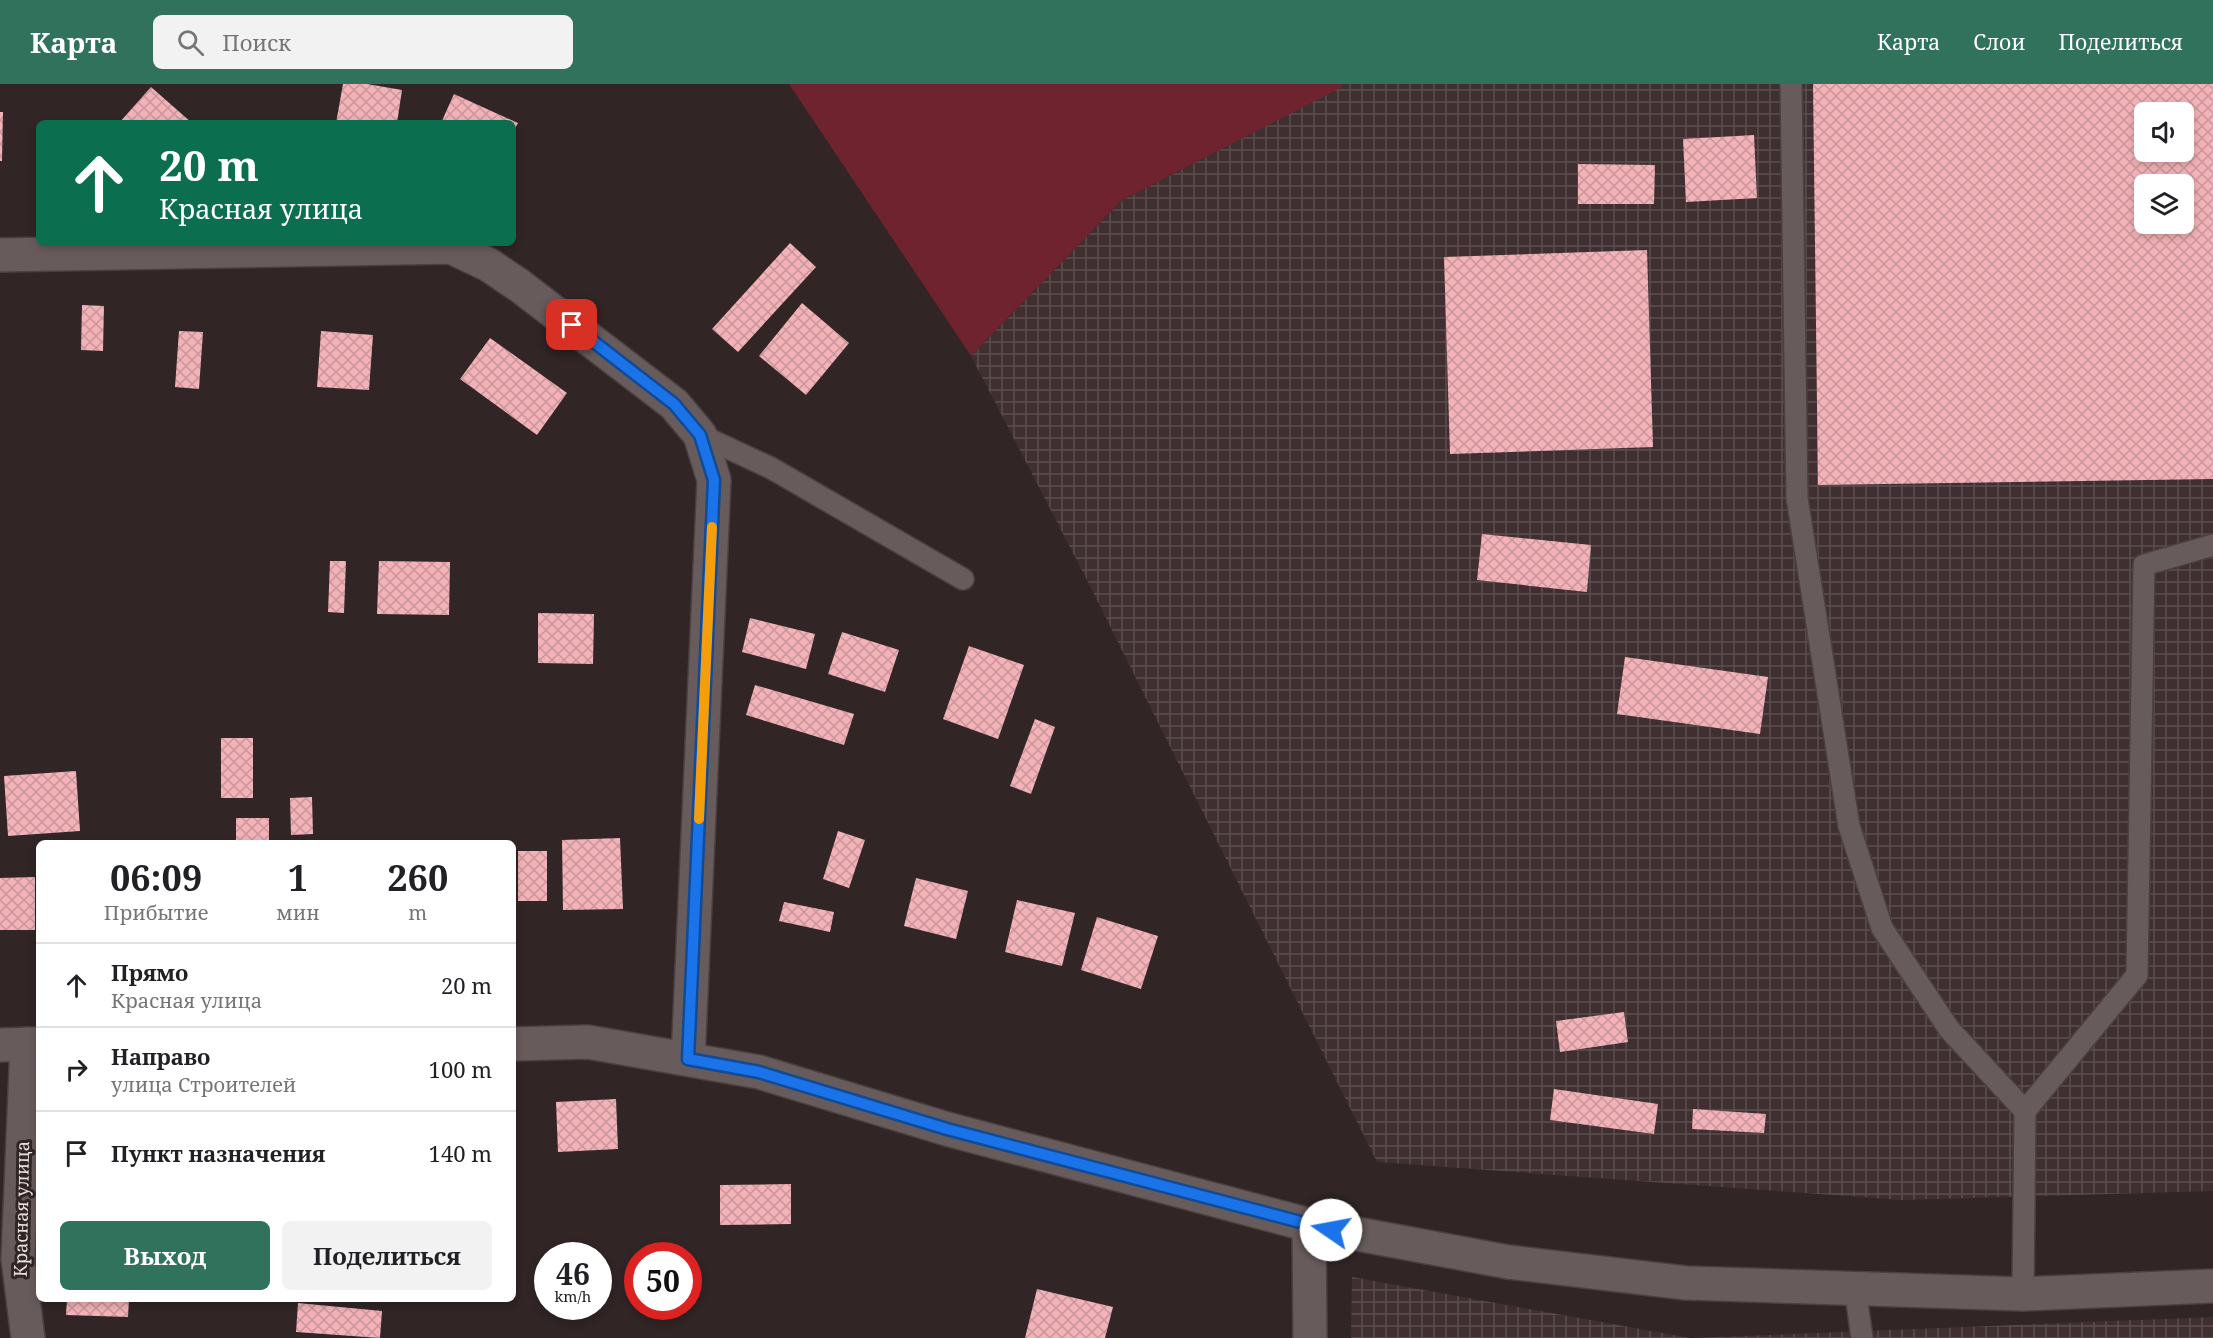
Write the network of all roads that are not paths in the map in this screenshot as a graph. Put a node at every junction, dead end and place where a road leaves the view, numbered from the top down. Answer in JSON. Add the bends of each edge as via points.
{"nodes":[{"id":1,"x":1791,"y":84,"type":"edge"},
{"id":2,"x":0,"y":255,"type":"edge"},
{"id":3,"x":700,"y":435,"type":"junction"},
{"id":4,"x":2213,"y":545,"type":"edge"},
{"id":5,"x":963,"y":579,"type":"dead end"},
{"id":6,"x":22,"y":1044,"type":"edge"},
{"id":7,"x":516,"y":1044,"type":"edge"},
{"id":8,"x":688,"y":1059,"type":"junction"},
{"id":9,"x":2025,"y":1111,"type":"junction"},
{"id":10,"x":1309,"y":1226,"type":"junction"},
{"id":11,"x":2213,"y":1287,"type":"edge"},
{"id":12,"x":1855,"y":1288,"type":"junction"},
{"id":13,"x":2023,"y":1294,"type":"junction"},
{"id":14,"x":28,"y":1338,"type":"edge"},
{"id":15,"x":1310,"y":1338,"type":"edge"},
{"id":16,"x":1862,"y":1338,"type":"edge"}],
"edges":[{"from":1,"to":9,"type":"lane","via":[[1797,498],[1849,826],[1882,928],[1949,1029]]},
{"from":2,"to":3,"type":"street","via":[[451,247],[489,265],[520,286],[674,404]]},
{"from":3,"to":5,"type":"lane","via":[[771,468]]},
{"from":3,"to":8,"type":"street","via":[[714,480]]},
{"from":4,"to":9,"type":"lane","via":[[2144,565],[2137,975]]},
{"from":6,"to":14,"type":"street","name":"Красная улица","via":[[18,1259]]},
{"from":7,"to":8,"type":"street","via":[[588,1042]]},
{"from":8,"to":10,"type":"street","via":[[759,1072],[947,1129]]},
{"from":9,"to":13,"type":"lane"},
{"from":10,"to":12,"type":"street","via":[[1508,1262],[1663,1280]]},
{"from":10,"to":15,"type":"street"},
{"from":11,"to":13,"type":"street"},
{"from":12,"to":13,"type":"street"},
{"from":12,"to":16,"type":"lane"}]}
